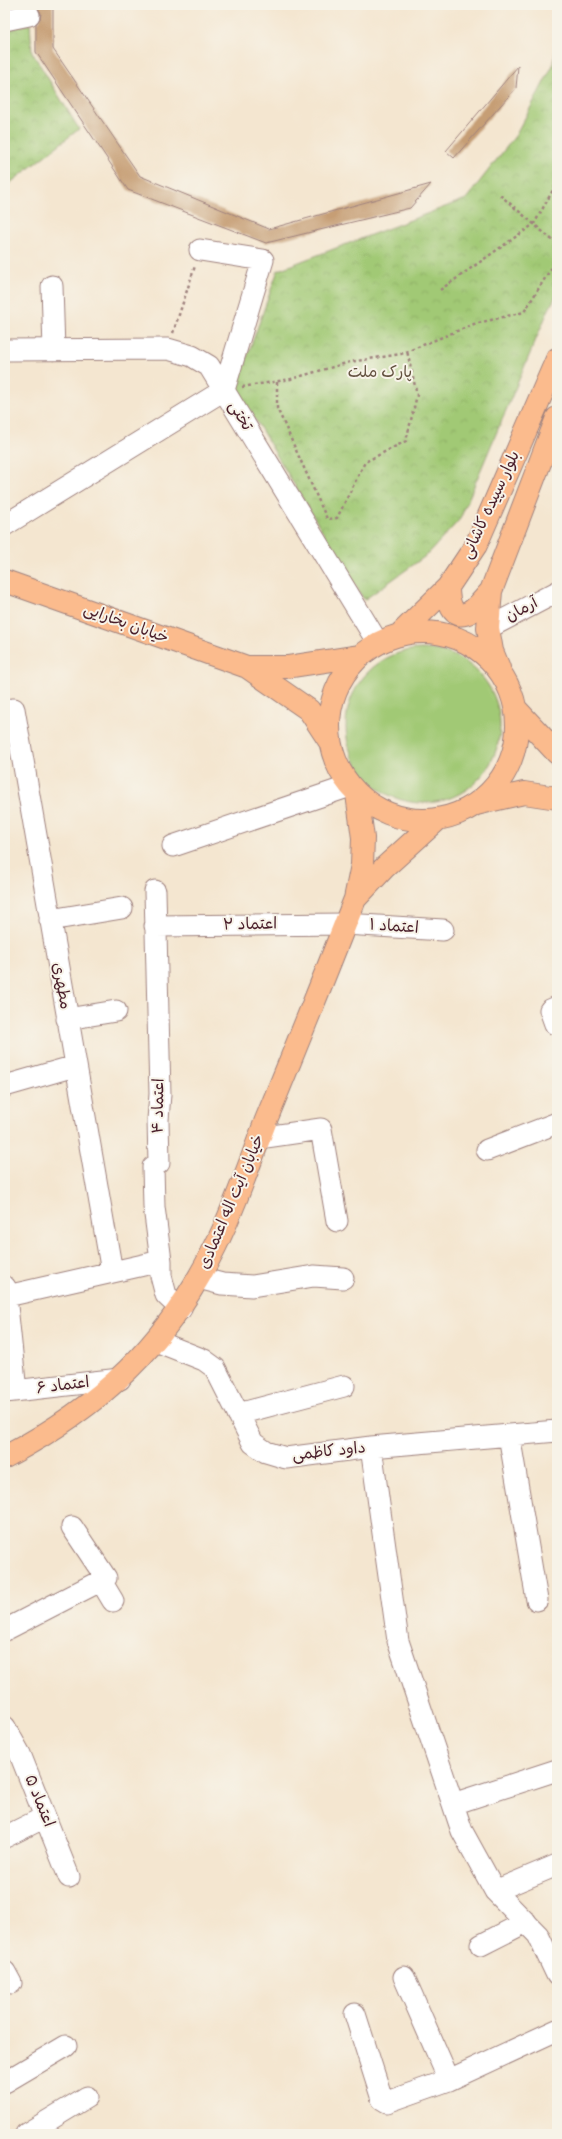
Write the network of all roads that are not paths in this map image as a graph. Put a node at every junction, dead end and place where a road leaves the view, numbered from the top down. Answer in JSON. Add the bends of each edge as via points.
{"nodes":[{"id":1,"x":29,"y":15,"type":"dead end"},
{"id":2,"x":5,"y":20,"type":"edge"},
{"id":3,"x":200,"y":250,"type":"road end"},
{"id":4,"x":52,"y":286,"type":"dead end"},
{"id":5,"x":5,"y":350,"type":"edge"},
{"id":6,"x":54,"y":350,"type":"junction"},
{"id":7,"x":557,"y":359,"type":"edge"},
{"id":8,"x":224,"y":390,"type":"junction"},
{"id":9,"x":557,"y":418,"type":"edge"},
{"id":10,"x":5,"y":526,"type":"edge"},
{"id":11,"x":5,"y":581,"type":"edge"},
{"id":12,"x":448,"y":587,"type":"junction"},
{"id":13,"x":491,"y":591,"type":"junction"},
{"id":14,"x":557,"y":592,"type":"edge"},
{"id":15,"x":488,"y":628,"type":"junction"},
{"id":16,"x":399,"y":635,"type":"junction"},
{"id":17,"x":378,"y":643,"type":"junction"},
{"id":18,"x":359,"y":656,"type":"junction"},
{"id":19,"x":247,"y":667,"type":"junction"},
{"id":20,"x":500,"y":671,"type":"junction"},
{"id":21,"x":516,"y":709,"type":"junction"},
{"id":22,"x":5,"y":710,"type":"edge"},
{"id":23,"x":330,"y":742,"type":"junction"},
{"id":24,"x":557,"y":753,"type":"edge"},
{"id":25,"x":353,"y":790,"type":"junction"},
{"id":26,"x":557,"y":798,"type":"edge"},
{"id":27,"x":475,"y":804,"type":"junction"},
{"id":28,"x":438,"y":819,"type":"junction"},
{"id":29,"x":173,"y":846,"type":"dead end"},
{"id":30,"x":155,"y":891,"type":"dead end"},
{"id":31,"x":355,"y":899,"type":"junction"},
{"id":32,"x":122,"y":908,"type":"dead end"},
{"id":33,"x":50,"y":920,"type":"junction"},
{"id":34,"x":345,"y":924,"type":"junction"},
{"id":35,"x":155,"y":926,"type":"junction"},
{"id":36,"x":443,"y":930,"type":"dead end"},
{"id":37,"x":116,"y":1011,"type":"dead end"},
{"id":38,"x":67,"y":1018,"type":"junction"},
{"id":39,"x":75,"y":1066,"type":"junction"},
{"id":40,"x":5,"y":1086,"type":"edge"},
{"id":41,"x":557,"y":1123,"type":"edge"},
{"id":42,"x":259,"y":1138,"type":"junction"},
{"id":43,"x":488,"y":1150,"type":"dead end"},
{"id":44,"x":337,"y":1221,"type":"dead end"},
{"id":45,"x":161,"y":1262,"type":"junction"},
{"id":46,"x":112,"y":1272,"type":"junction"},
{"id":47,"x":199,"y":1278,"type":"junction"},
{"id":48,"x":343,"y":1278,"type":"dead end"},
{"id":49,"x":6,"y":1292,"type":"edge"},
{"id":50,"x":180,"y":1309,"type":"junction"},
{"id":51,"x":156,"y":1341,"type":"junction"},
{"id":52,"x":120,"y":1379,"type":"junction"},
{"id":53,"x":344,"y":1386,"type":"dead end"},
{"id":54,"x":10,"y":1392,"type":"edge"},
{"id":55,"x":238,"y":1414,"type":"junction"},
{"id":56,"x":557,"y":1431,"type":"edge"},
{"id":57,"x":510,"y":1435,"type":"junction"},
{"id":58,"x":371,"y":1448,"type":"junction"},
{"id":59,"x":5,"y":1457,"type":"edge"},
{"id":60,"x":72,"y":1527,"type":"dead end"},
{"id":61,"x":103,"y":1580,"type":"junction"},
{"id":62,"x":537,"y":1600,"type":"dead end"},
{"id":63,"x":113,"y":1601,"type":"dead end"},
{"id":64,"x":5,"y":1630,"type":"edge"},
{"id":65,"x":5,"y":1727,"type":"edge"},
{"id":66,"x":13,"y":1758,"type":"edge"},
{"id":67,"x":557,"y":1770,"type":"edge"},
{"id":68,"x":453,"y":1804,"type":"junction"},
{"id":69,"x":45,"y":1817,"type":"junction"},
{"id":70,"x":5,"y":1837,"type":"edge"},
{"id":71,"x":557,"y":1865,"type":"edge"},
{"id":72,"x":69,"y":1877,"type":"dead end"},
{"id":73,"x":495,"y":1891,"type":"junction"},
{"id":74,"x":526,"y":1922,"type":"junction"},
{"id":75,"x":480,"y":1945,"type":"dead end"},
{"id":76,"x":557,"y":1975,"type":"edge"},
{"id":77,"x":404,"y":1977,"type":"dead end"},
{"id":78,"x":355,"y":2014,"type":"dead end"},
{"id":79,"x":557,"y":2030,"type":"edge"},
{"id":80,"x":66,"y":2046,"type":"dead end"},
{"id":81,"x":449,"y":2080,"type":"junction"},
{"id":82,"x":5,"y":2082,"type":"edge"},
{"id":83,"x":87,"y":2097,"type":"dead end"},
{"id":84,"x":26,"y":2134,"type":"edge"}],
"edges":[{"from":1,"to":2,"type":"street"},
{"from":3,"to":8,"type":"street","via":[[263,260]]},
{"from":4,"to":6,"type":"street"},
{"from":5,"to":6,"type":"street","name":"تختی"},
{"from":6,"to":8,"type":"street","name":"تختی","via":[[168,349],[192,356],[209,366]]},
{"from":7,"to":12,"type":"main road","name":"بلوار سپیده کاشانی","via":[[476,545]]},
{"from":8,"to":10,"type":"street"},
{"from":8,"to":17,"type":"street","name":"تختی"},
{"from":9,"to":13,"type":"main road","name":"بلوار سپیده کاشانی"},
{"from":11,"to":19,"type":"main road","name":"خیابان بخارایی"},
{"from":12,"to":13,"type":"main road","via":[[448,600],[452,609],[459,613],[470,612]]},
{"from":12,"to":16,"type":"main road","name":"بلوار سپیده کاشانی"},
{"from":13,"to":15,"type":"main road","name":"بلوار سپیده کاشانی"},
{"from":14,"to":15,"type":"street","name":"آرمان"},
{"from":15,"to":20,"type":"main road","name":"بلوار سپیده کاشانی","via":[[492,651]]},
{"from":16,"to":17,"type":"main road"},
{"from":16,"to":20,"type":"main road","via":[[427,632],[455,637],[480,651]]},
{"from":17,"to":18,"type":"main road"},
{"from":18,"to":19,"type":"main road","name":"خیابان بخارایی","via":[[287,667]]},
{"from":18,"to":23,"type":"main road","via":[[344,674],[333,696],[329,719]]},
{"from":19,"to":23,"type":"main road","name":"خیابان بخارایی","via":[[309,710]]},
{"from":20,"to":21,"type":"main road","via":[[510,689]]},
{"from":21,"to":24,"type":"main road"},
{"from":21,"to":27,"type":"main road","via":[[517,731],[508,766],[492,790]]},
{"from":22,"to":33,"type":"street","name":"مطهری","via":[[14,709]]},
{"from":23,"to":25,"type":"main road","via":[[337,765]]},
{"from":25,"to":28,"type":"main road","via":[[381,811],[409,819]]},
{"from":25,"to":29,"type":"street"},
{"from":25,"to":31,"type":"main road","via":[[363,838],[362,865]]},
{"from":26,"to":27,"type":"main road","via":[[524,793]]},
{"from":27,"to":28,"type":"main road","via":[[458,814]]},
{"from":28,"to":31,"type":"main road","via":[[385,867]]},
{"from":30,"to":35,"type":"street","name":"اعتماد ۴"},
{"from":31,"to":34,"type":"main road","name":"خیابان آیت اله اعتمادی"},
{"from":32,"to":33,"type":"street"},
{"from":33,"to":38,"type":"street","name":"مطهری"},
{"from":34,"to":35,"type":"street","name":"اعتماد ۲"},
{"from":34,"to":36,"type":"street","name":"اعتماد ۱"},
{"from":34,"to":42,"type":"main road","name":"خیابان آیت اله اعتمادی"},
{"from":35,"to":45,"type":"street","name":"اعتماد ۴","via":[[160,1094],[159,1163],[153,1167],[152,1183]]},
{"from":37,"to":38,"type":"street"},
{"from":38,"to":39,"type":"street","name":"مطهری"},
{"from":39,"to":40,"type":"street"},
{"from":39,"to":46,"type":"street","name":"مطهری"},
{"from":41,"to":43,"type":"street"},
{"from":42,"to":44,"type":"street","via":[[321,1129]]},
{"from":42,"to":47,"type":"main road","name":"خیابان آیت اله اعتمادی","via":[[216,1246]]},
{"from":45,"to":46,"type":"street"},
{"from":45,"to":50,"type":"street","name":"اعتماد ۴","via":[[161,1276],[166,1295]]},
{"from":46,"to":49,"type":"street"},
{"from":47,"to":48,"type":"street","via":[[222,1284],[252,1286],[314,1276]]},
{"from":47,"to":50,"type":"main road","name":"خیابان آیت اله اعتمادی"},
{"from":49,"to":54,"type":"street"},
{"from":50,"to":51,"type":"main road","name":"خیابان آیت اله اعتمادی"},
{"from":51,"to":52,"type":"main road","name":"خیابان آیت اله اعتمادی"},
{"from":51,"to":55,"type":"street","name":"داود کاظمی","via":[[204,1360],[215,1368]]},
{"from":52,"to":54,"type":"street","name":"اعتماد ۶"},
{"from":52,"to":59,"type":"main road","name":"خیابان آیت اله اعتمادی","via":[[84,1409],[46,1435]]},
{"from":53,"to":55,"type":"street"},
{"from":55,"to":58,"type":"street","name":"داود کاظمی","via":[[253,1443],[266,1452],[286,1458]]},
{"from":56,"to":57,"type":"street","name":"داود کاظمی"},
{"from":57,"to":58,"type":"street","name":"داود کاظمی"},
{"from":57,"to":62,"type":"street"},
{"from":58,"to":68,"type":"street","via":[[398,1641]]},
{"from":60,"to":61,"type":"street"},
{"from":61,"to":63,"type":"street"},
{"from":61,"to":64,"type":"street"},
{"from":65,"to":66,"type":"street","name":"اعتماد ۵"},
{"from":66,"to":69,"type":"street","name":"اعتماد ۵"},
{"from":67,"to":68,"type":"street"},
{"from":68,"to":73,"type":"street","via":[[462,1831]]},
{"from":69,"to":70,"type":"street"},
{"from":69,"to":72,"type":"street","name":"اعتماد ۵"},
{"from":71,"to":73,"type":"street"},
{"from":73,"to":74,"type":"street"},
{"from":74,"to":75,"type":"street"},
{"from":74,"to":76,"type":"street","via":[[538,1935]]},
{"from":77,"to":81,"type":"street"},
{"from":78,"to":81,"type":"street","via":[[384,2101]]},
{"from":79,"to":81,"type":"street"},
{"from":80,"to":82,"type":"street"},
{"from":83,"to":84,"type":"street"}]}
